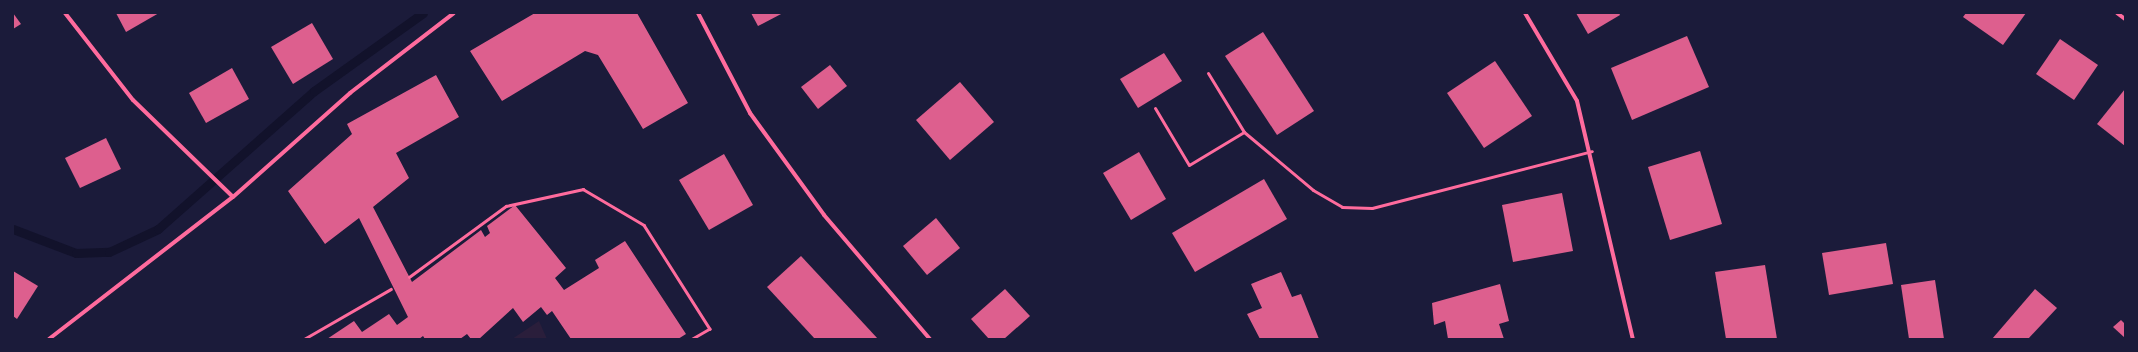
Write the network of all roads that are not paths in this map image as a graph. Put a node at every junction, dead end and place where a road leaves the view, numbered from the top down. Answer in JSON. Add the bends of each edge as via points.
{"nodes":[{"id":1,"x":65,"y":13,"type":"edge"},
{"id":2,"x":454,"y":13,"type":"edge"},
{"id":3,"x":698,"y":13,"type":"edge"},
{"id":4,"x":1525,"y":13,"type":"edge"},
{"id":5,"x":2117,"y":13,"type":"edge"},
{"id":6,"x":2125,"y":19,"type":"edge"},
{"id":7,"x":1208,"y":73,"type":"dead end"},
{"id":8,"x":1155,"y":108,"type":"dead end"},
{"id":9,"x":1244,"y":132,"type":"junction"},
{"id":10,"x":1592,"y":151,"type":"junction"},
{"id":11,"x":233,"y":197,"type":"junction"},
{"id":12,"x":49,"y":339,"type":"edge"},
{"id":13,"x":930,"y":339,"type":"edge"},
{"id":14,"x":1633,"y":339,"type":"edge"}],
"edges":[{"from":1,"to":11,"type":"street","via":[[133,100]]},
{"from":2,"to":11,"type":"street","via":[[350,93]]},
{"from":3,"to":13,"type":"street","via":[[750,113],[824,215]]},
{"from":4,"to":10,"type":"street","via":[[1577,101]]},
{"from":5,"to":6,"type":"street"},
{"from":7,"to":9,"type":"lane"},
{"from":8,"to":9,"type":"lane","via":[[1189,165]]},
{"from":9,"to":10,"type":"lane","via":[[1327,200],[1357,209],[1372,208]]},
{"from":10,"to":14,"type":"street"},
{"from":11,"to":12,"type":"street"}]}
